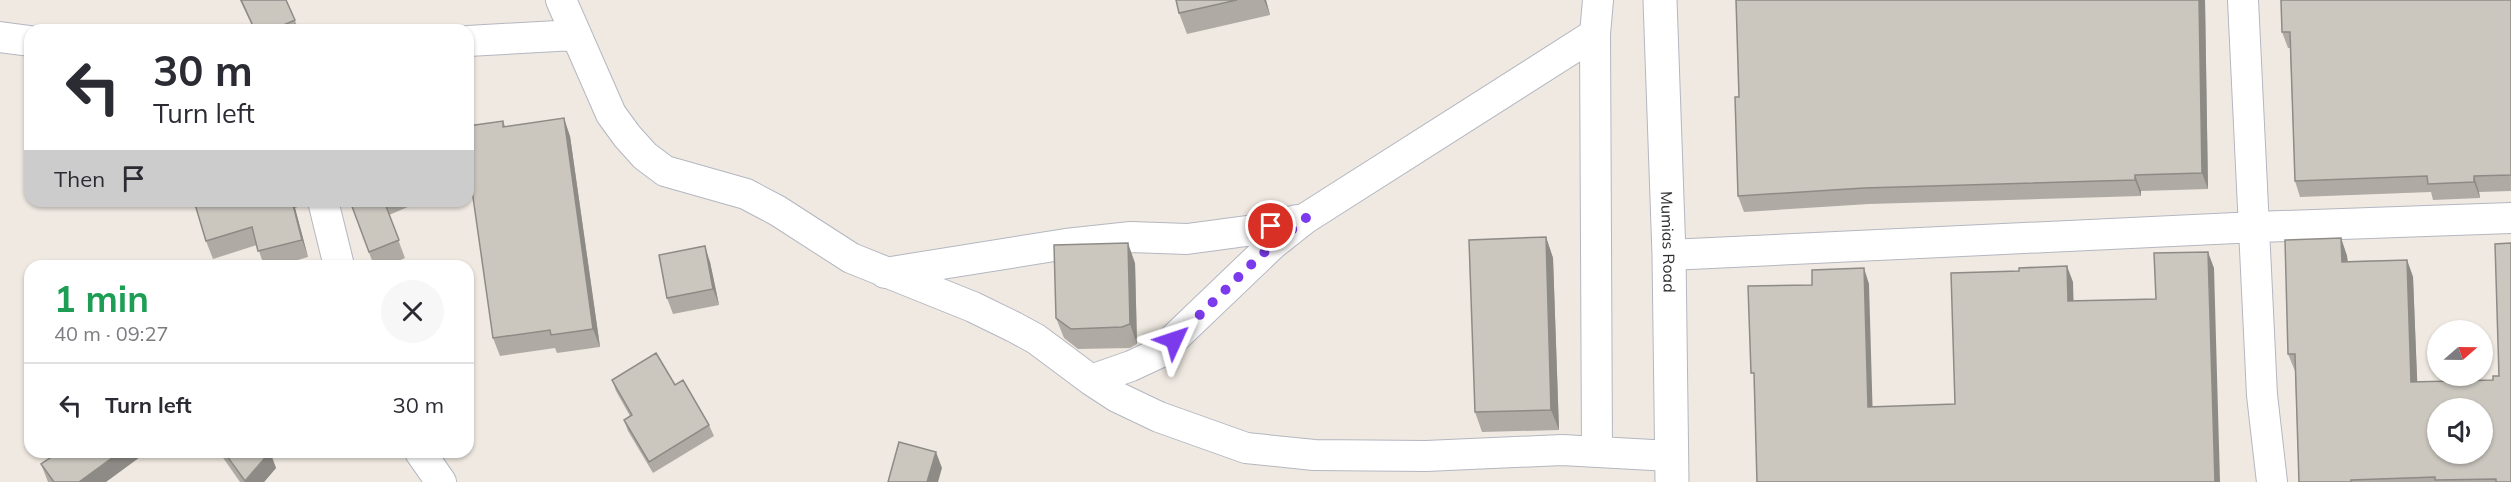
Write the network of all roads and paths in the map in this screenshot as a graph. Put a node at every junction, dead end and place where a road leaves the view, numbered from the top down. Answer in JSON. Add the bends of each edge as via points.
{"nodes":[{"id":1,"x":561,"y":0,"type":"edge"},
{"id":2,"x":1598,"y":0,"type":"edge"},
{"id":3,"x":1660,"y":0,"type":"edge"},
{"id":4,"x":2243,"y":0,"type":"edge"},
{"id":5,"x":575,"y":34,"type":"junction"},
{"id":6,"x":1595,"y":34,"type":"junction"},
{"id":7,"x":0,"y":37,"type":"edge"},
{"id":8,"x":24,"y":40,"type":"edge"},
{"id":9,"x":474,"y":42,"type":"edge"},
{"id":10,"x":324,"y":207,"type":"edge"},
{"id":11,"x":1306,"y":218,"type":"junction"},
{"id":12,"x":2511,"y":218,"type":"edge"},
{"id":13,"x":2256,"y":227,"type":"junction"},
{"id":14,"x":1669,"y":255,"type":"junction"},
{"id":15,"x":338,"y":260,"type":"edge"},
{"id":16,"x":885,"y":273,"type":"junction"},
{"id":17,"x":1090,"y":380,"type":"junction"},
{"id":18,"x":1597,"y":452,"type":"junction"},
{"id":19,"x":424,"y":458,"type":"edge"},
{"id":20,"x":1671,"y":469,"type":"edge"},
{"id":21,"x":441,"y":482,"type":"edge"},
{"id":22,"x":2272,"y":482,"type":"edge"}],
"edges":[{"from":1,"to":5,"type":"street"},
{"from":2,"to":6,"type":"street"},
{"from":3,"to":14,"type":"street","name":"Mumias Road"},
{"from":4,"to":13,"type":"street"},
{"from":5,"to":9,"type":"street"},
{"from":5,"to":16,"type":"street","via":[[611,114],[645,156],[665,171],[746,194],[851,258]]},
{"from":6,"to":11,"type":"street"},
{"from":6,"to":18,"type":"street"},
{"from":7,"to":8,"type":"street"},
{"from":10,"to":15,"type":"street"},
{"from":11,"to":16,"type":"street","via":[[1218,235],[1187,239],[1131,237],[1066,244]]},
{"from":11,"to":17,"type":"street","via":[[1273,244],[1159,353]]},
{"from":12,"to":13,"type":"street"},
{"from":13,"to":14,"type":"street"},
{"from":13,"to":22,"type":"street","via":[[2262,395]]},
{"from":14,"to":20,"type":"street","name":"Mumias Road"},
{"from":16,"to":17,"type":"street","via":[[1014,327]]},
{"from":17,"to":18,"type":"street","via":[[1160,417],[1246,448],[1336,456]]},
{"from":18,"to":20,"type":"street"},
{"from":19,"to":21,"type":"street"}]}
